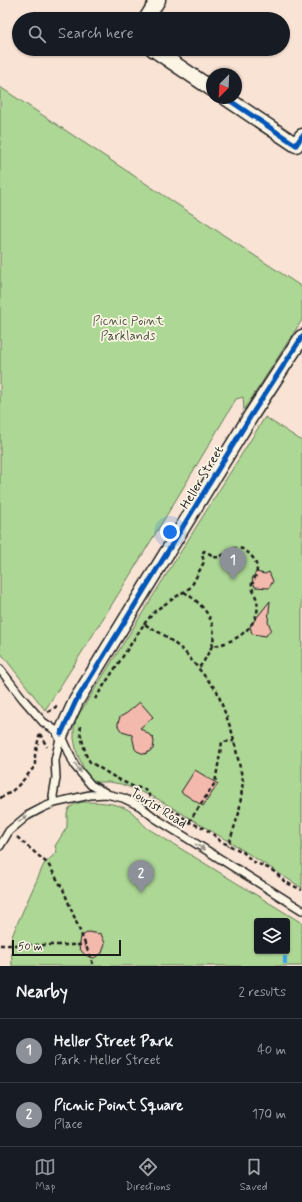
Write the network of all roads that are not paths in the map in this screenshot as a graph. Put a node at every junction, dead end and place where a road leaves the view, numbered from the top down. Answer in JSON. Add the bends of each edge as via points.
{"nodes":[{"id":1,"x":158,"y":0,"type":"edge"},
{"id":2,"x":150,"y":12,"type":"edge"},
{"id":3,"x":163,"y":56,"type":"edge"},
{"id":4,"x":206,"y":85,"type":"edge"},
{"id":5,"x":235,"y":104,"type":"edge"},
{"id":6,"x":302,"y":136,"type":"edge"},
{"id":7,"x":302,"y":337,"type":"edge"},
{"id":8,"x":0,"y":669,"type":"edge"},
{"id":9,"x":61,"y":734,"type":"junction"},
{"id":10,"x":106,"y":794,"type":"junction"},
{"id":11,"x":54,"y":803,"type":"junction"},
{"id":12,"x":0,"y":846,"type":"edge"},
{"id":13,"x":302,"y":910,"type":"edge"}],
"edges":[{"from":1,"to":2,"type":"street"},
{"from":3,"to":4,"type":"street"},
{"from":5,"to":6,"type":"street","via":[[296,145]]},
{"from":7,"to":9,"type":"street","name":"Heller Street","via":[[76,701]]},
{"from":8,"to":9,"type":"lane","via":[[43,722]]},
{"from":9,"to":10,"type":"lane","one_way":true,"via":[[75,766],[91,785]]},
{"from":9,"to":11,"type":"lane","name":"Heller Street","via":[[55,760]]},
{"from":10,"to":11,"type":"lane","name":"Tourist Road"},
{"from":10,"to":13,"type":"lane","name":"Tourist Road","one_way":true,"via":[[140,806]]},
{"from":12,"to":11,"type":"lane","name":"Tourist Road","one_way":true,"via":[[9,830],[27,816]]}]}
